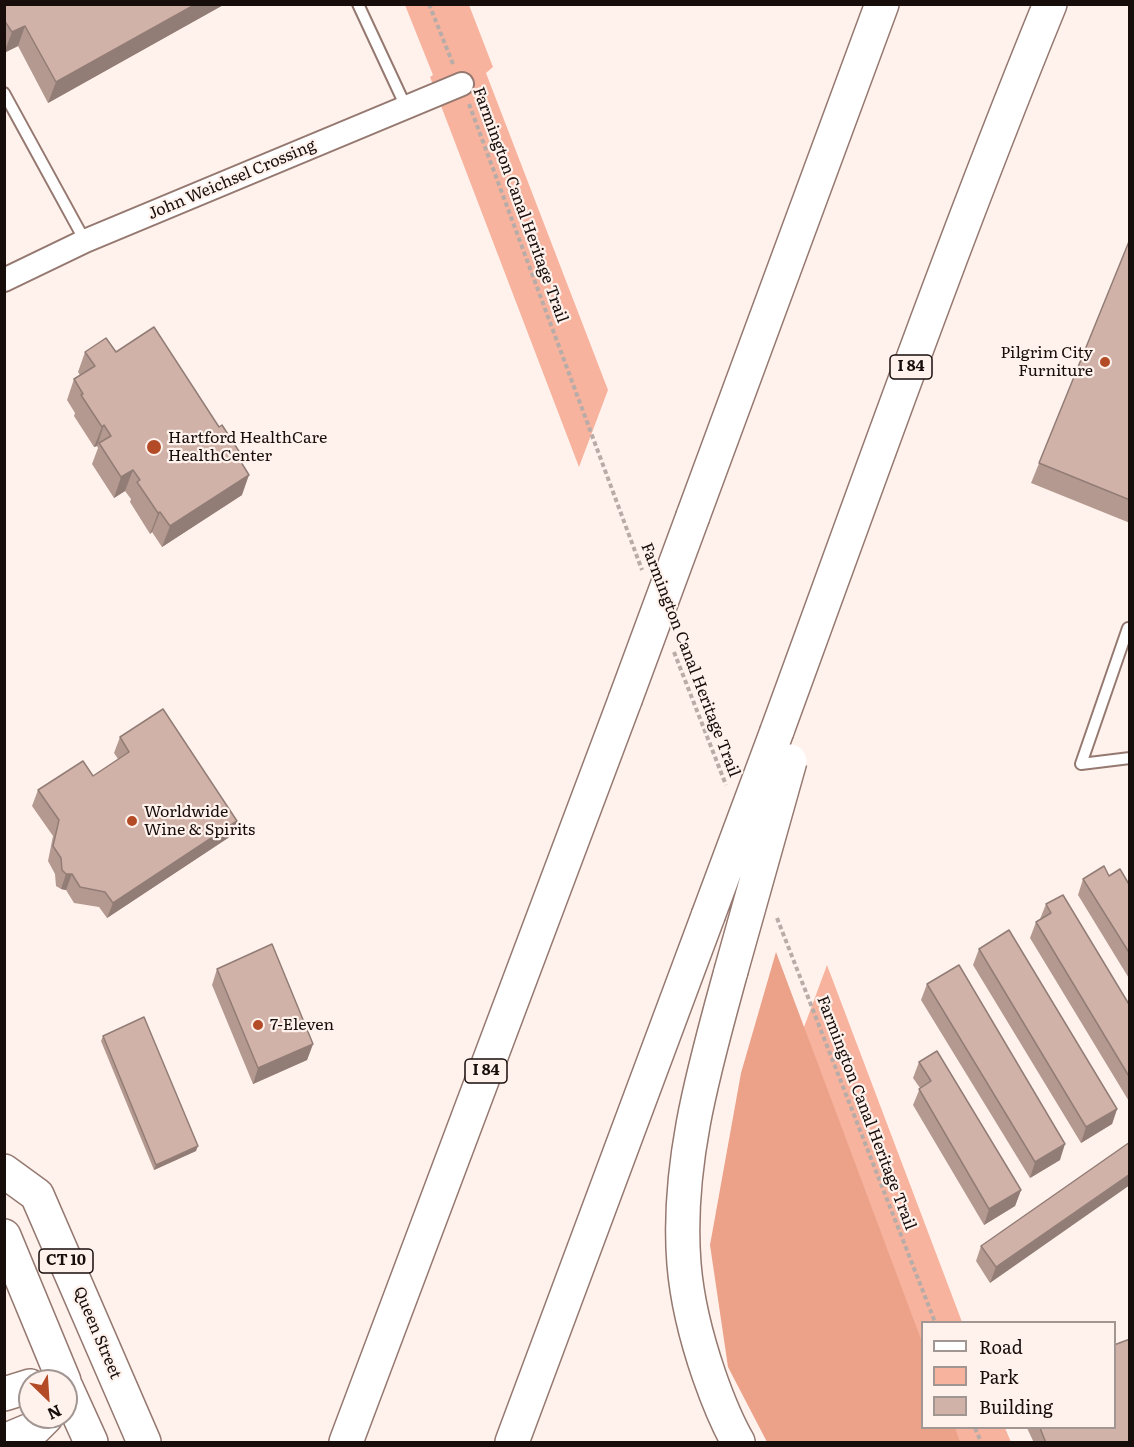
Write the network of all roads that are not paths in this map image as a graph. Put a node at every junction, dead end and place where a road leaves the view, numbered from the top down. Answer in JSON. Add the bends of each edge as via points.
{"nodes":[{"id":1,"x":358,"y":4,"type":"edge"},
{"id":2,"x":882,"y":4,"type":"edge"},
{"id":3,"x":1050,"y":4,"type":"edge"},
{"id":4,"x":462,"y":84,"type":"road end"},
{"id":5,"x":4,"y":93,"type":"edge"},
{"id":6,"x":406,"y":107,"type":"junction"},
{"id":7,"x":85,"y":241,"type":"junction"},
{"id":8,"x":4,"y":280,"type":"edge"},
{"id":9,"x":887,"y":432,"type":"junction"},
{"id":10,"x":1128,"y":628,"type":"edge"},
{"id":11,"x":1130,"y":758,"type":"edge"},
{"id":12,"x":4,"y":1171,"type":"edge"},
{"id":13,"x":4,"y":1236,"type":"edge"},
{"id":14,"x":111,"y":1365,"type":"junction"},
{"id":15,"x":58,"y":1369,"type":"edge"},
{"id":16,"x":78,"y":1380,"type":"edge"},
{"id":17,"x":78,"y":1413,"type":"edge"},
{"id":18,"x":33,"y":1429,"type":"edge"},
{"id":19,"x":4,"y":1441,"type":"edge"},
{"id":20,"x":91,"y":1443,"type":"edge"},
{"id":21,"x":144,"y":1443,"type":"edge"},
{"id":22,"x":346,"y":1443,"type":"edge"},
{"id":23,"x":512,"y":1443,"type":"edge"},
{"id":24,"x":738,"y":1443,"type":"edge"}],
"edges":[{"from":1,"to":6,"type":"lane"},
{"from":2,"to":22,"type":"highway","number":"I 84","bridge":true},
{"from":3,"to":9,"type":"highway","number":"I 84"},
{"from":4,"to":6,"type":"street","name":"John Weichsel Crossing"},
{"from":5,"to":7,"type":"lane"},
{"from":6,"to":7,"type":"street","name":"John Weichsel Crossing"},
{"from":7,"to":8,"type":"street","name":"John Weichsel Crossing"},
{"from":9,"to":23,"type":"highway","number":"I 84","bridge":true},
{"from":9,"to":24,"type":"highway","bridge":true,"via":[[731,971],[697,1104],[688,1162],[684,1264],[692,1312],[703,1356]]},
{"from":10,"to":11,"type":"lane","via":[[1081,764]]},
{"from":12,"to":14,"type":"highway","name":"Queen Street","number":"CT 10","via":[[37,1195]]},
{"from":13,"to":15,"type":"highway","number":"CT 10"},
{"from":14,"to":16,"type":"highway"},
{"from":14,"to":21,"type":"highway","name":"Queen Street","number":"CT 10"},
{"from":17,"to":20,"type":"highway"},
{"from":18,"to":19,"type":"highway"}]}
